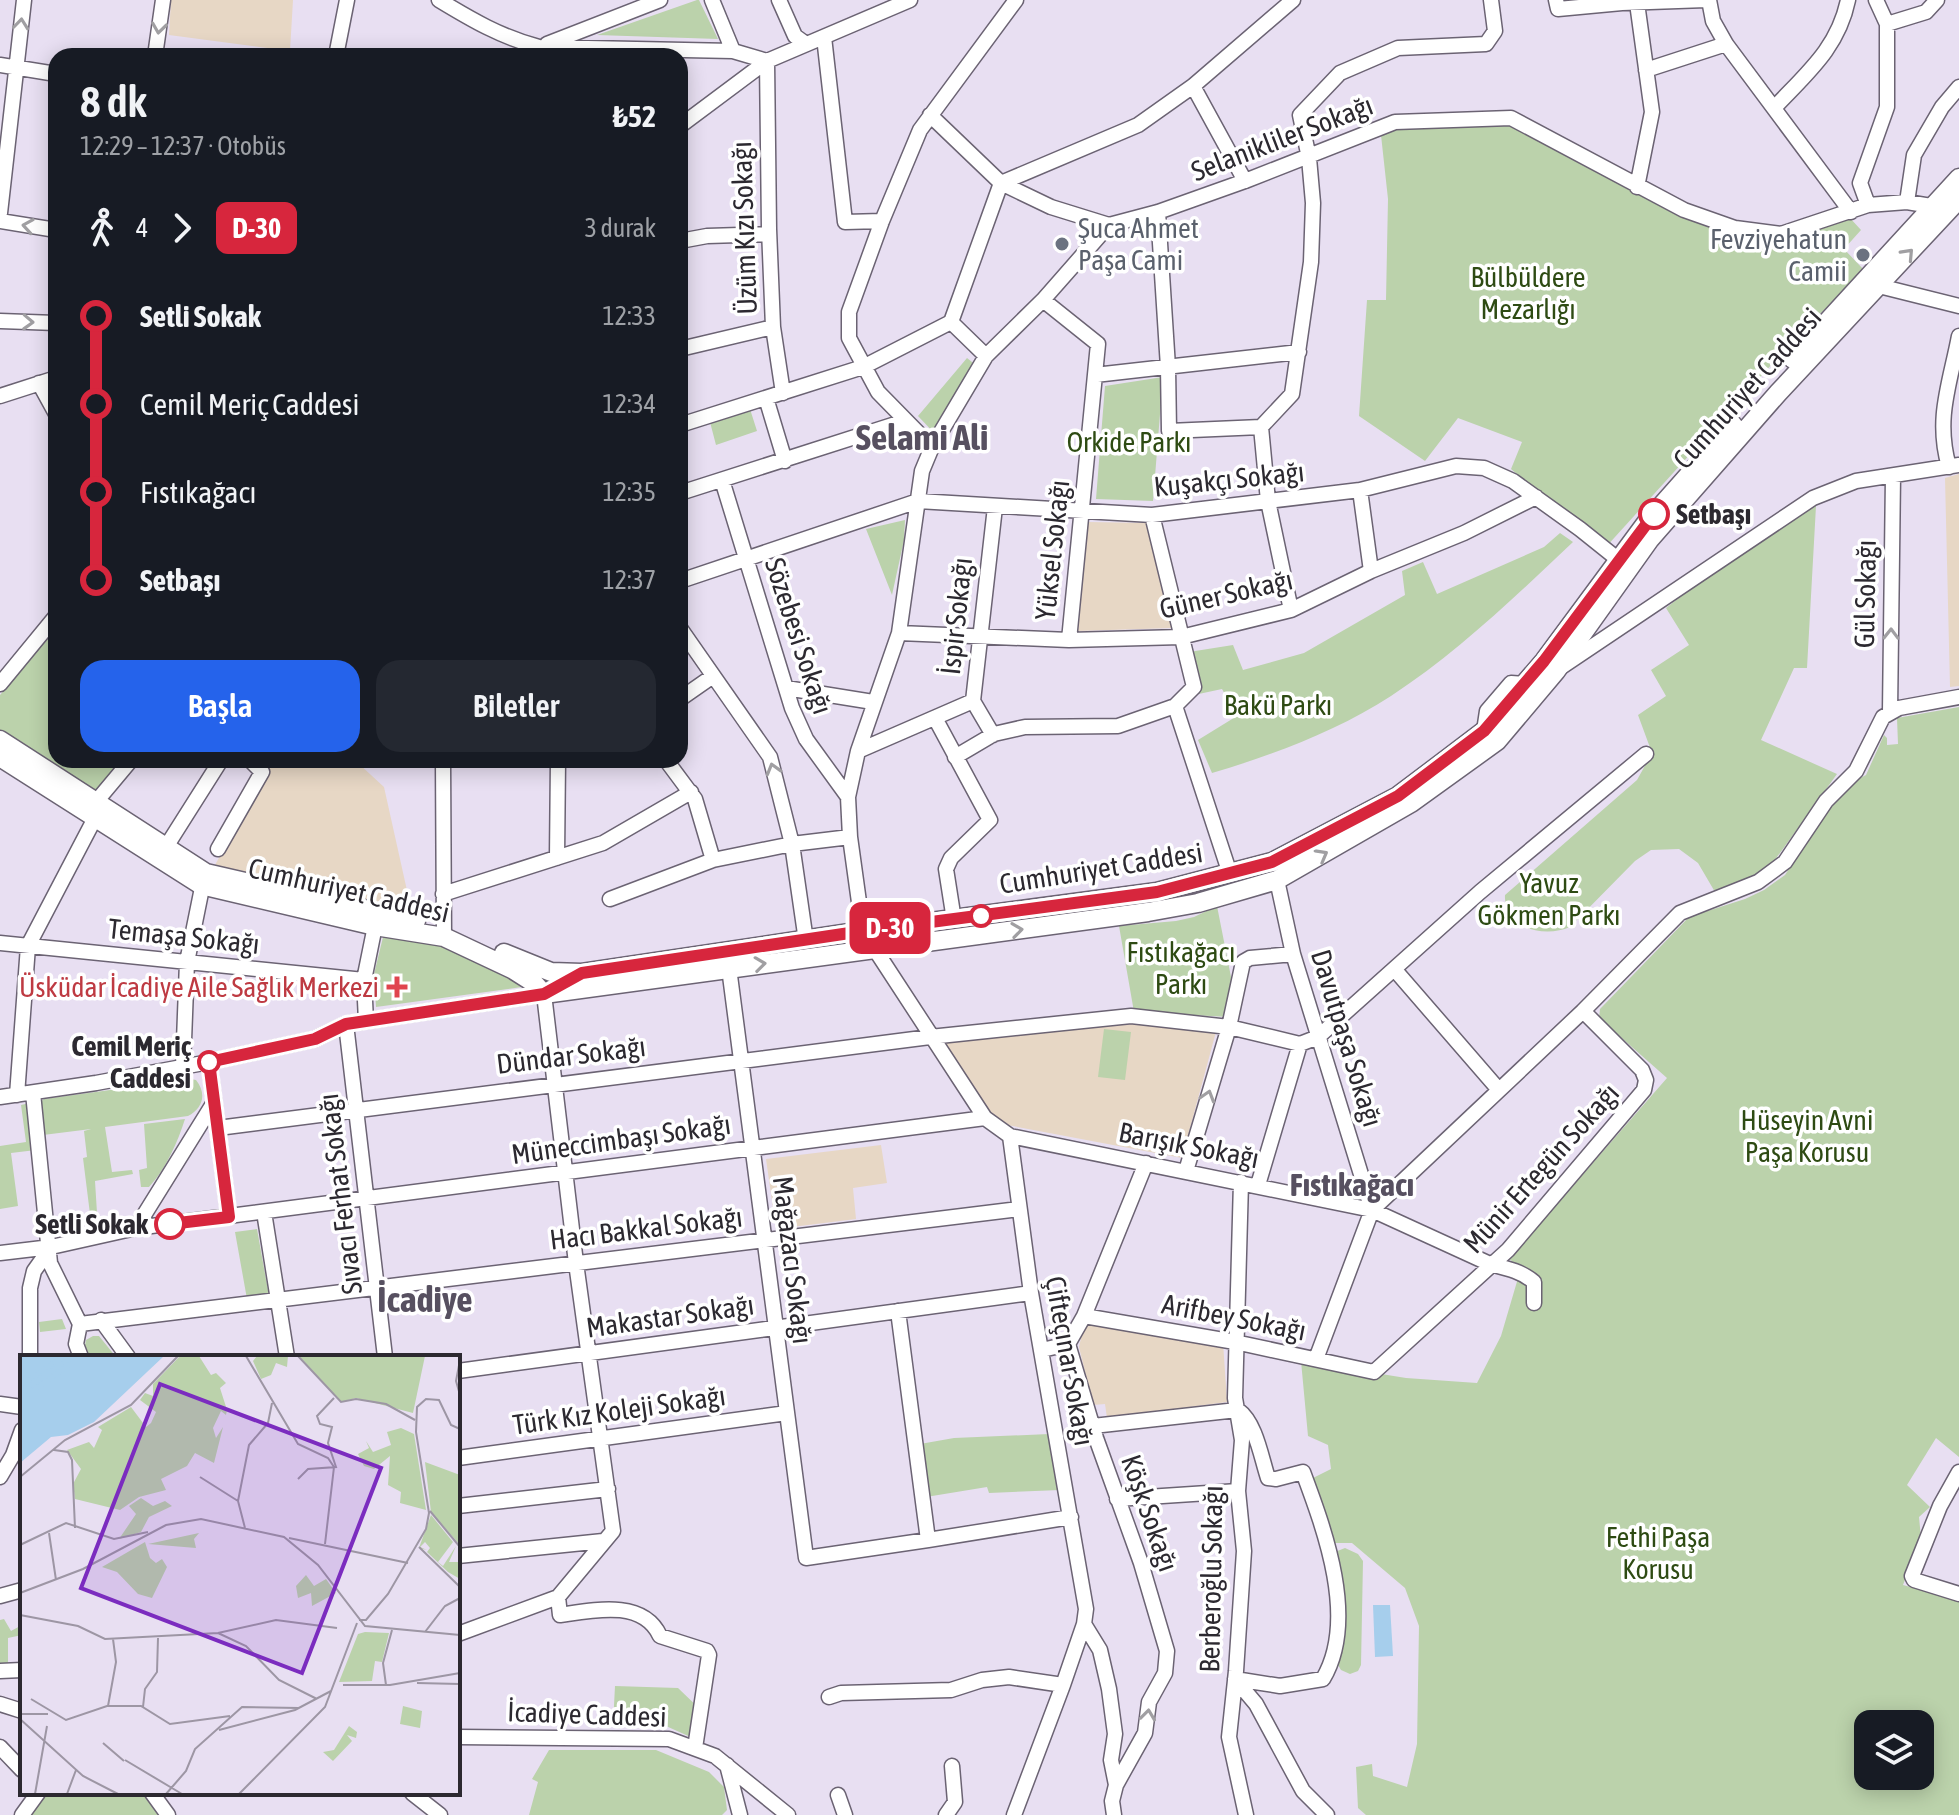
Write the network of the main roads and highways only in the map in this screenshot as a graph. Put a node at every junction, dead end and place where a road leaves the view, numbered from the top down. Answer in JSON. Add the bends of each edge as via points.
{"nodes":[{"id":1,"x":1959,"y":178,"type":"edge"},
{"id":2,"x":1959,"y":199,"type":"edge"},
{"id":3,"x":1938,"y":210,"type":"junction"},
{"id":4,"x":1623,"y":564,"type":"junction"},
{"id":5,"x":0,"y":740,"type":"edge"},
{"id":6,"x":0,"y":757,"type":"edge"},
{"id":7,"x":93,"y":811,"type":"junction"},
{"id":8,"x":203,"y":879,"type":"junction"},
{"id":9,"x":443,"y":932,"type":"junction"}],
"edges":[{"from":1,"to":3,"type":"main road"},
{"from":2,"to":3,"type":"main road"},
{"from":3,"to":4,"type":"main road","name":"Cumhuriyet Caddesi"},
{"from":4,"to":9,"type":"main road","name":"Cumhuriyet Caddesi","via":[[1484,731],[1398,796],[1272,862],[1157,892],[582,973],[551,972]]},
{"from":9,"to":4,"type":"main road","name":"Cumhuriyet Caddesi","one_way":true,"via":[[534,983],[544,1000],[729,968],[1148,912],[1277,880],[1411,803],[1497,741],[1556,671]]},
{"from":5,"to":7,"type":"main road","name":"Cumhuriyet Caddesi"},
{"from":6,"to":7,"type":"main road","name":"Cumhuriyet Caddesi"},
{"from":7,"to":8,"type":"main road","name":"Cumhuriyet Caddesi"},
{"from":7,"to":8,"type":"main road","name":"Cumhuriyet Caddesi","via":[[166,847]]},
{"from":8,"to":9,"type":"main road","name":"Cumhuriyet Caddesi"},
{"from":8,"to":9,"type":"main road","name":"Cumhuriyet Caddesi","via":[[375,926]]}]}
